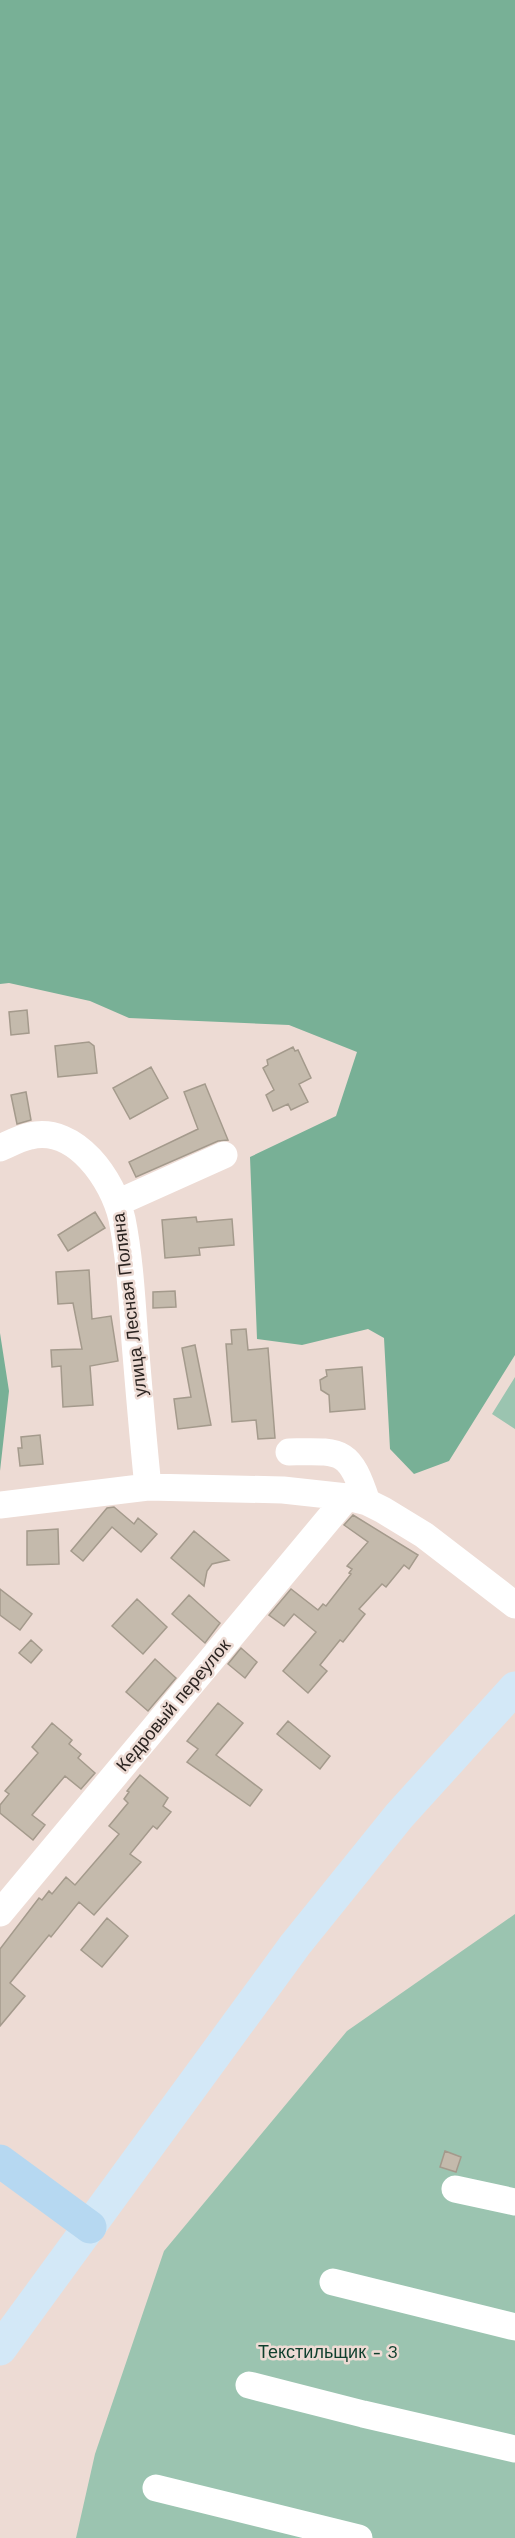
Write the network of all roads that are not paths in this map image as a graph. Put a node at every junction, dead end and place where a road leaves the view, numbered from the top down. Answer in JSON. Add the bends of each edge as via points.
{"nodes":[{"id":1,"x":0,"y":1148,"type":"edge"},
{"id":2,"x":224,"y":1155,"type":"dead end"},
{"id":3,"x":117,"y":1203,"type":"junction"},
{"id":4,"x":288,"y":1452,"type":"dead end"},
{"id":5,"x":147,"y":1487,"type":"junction"},
{"id":6,"x":357,"y":1500,"type":"junction"},
{"id":7,"x":0,"y":1505,"type":"edge"},
{"id":8,"x":515,"y":1605,"type":"edge"},
{"id":9,"x":515,"y":1688,"type":"edge"},
{"id":10,"x":0,"y":1913,"type":"edge"},
{"id":11,"x":0,"y":2161,"type":"edge"},
{"id":12,"x":455,"y":2189,"type":"dead end"},
{"id":13,"x":515,"y":2202,"type":"edge"},
{"id":14,"x":90,"y":2227,"type":"junction"},
{"id":15,"x":333,"y":2282,"type":"dead end"},
{"id":16,"x":515,"y":2327,"type":"edge"},
{"id":17,"x":4,"y":2339,"type":"edge"},
{"id":18,"x":249,"y":2385,"type":"dead end"},
{"id":19,"x":515,"y":2449,"type":"edge"},
{"id":20,"x":156,"y":2488,"type":"dead end"},
{"id":21,"x":359,"y":2538,"type":"edge"}],
"edges":[{"from":1,"to":3,"type":"street","name":"улица Лесная Поляна","via":[[35,1135],[67,1140],[89,1158]]},
{"from":2,"to":3,"type":"street"},
{"from":3,"to":5,"type":"street","name":"улица Лесная Поляна","via":[[132,1307]]},
{"from":4,"to":6,"type":"street","via":[[338,1454],[354,1470]]},
{"from":5,"to":6,"type":"street","via":[[283,1490]]},
{"from":5,"to":7,"type":"street"},
{"from":6,"to":8,"type":"street","via":[[424,1535]]},
{"from":6,"to":10,"type":"street","name":"Кедровый переулок"},
{"from":9,"to":14,"type":"main road","via":[[399,1816],[295,1945]]},
{"from":11,"to":14,"type":"highway"},
{"from":12,"to":13,"type":"street"},
{"from":14,"to":17,"type":"main road"},
{"from":15,"to":16,"type":"street"},
{"from":18,"to":19,"type":"street"},
{"from":20,"to":21,"type":"street"}]}
